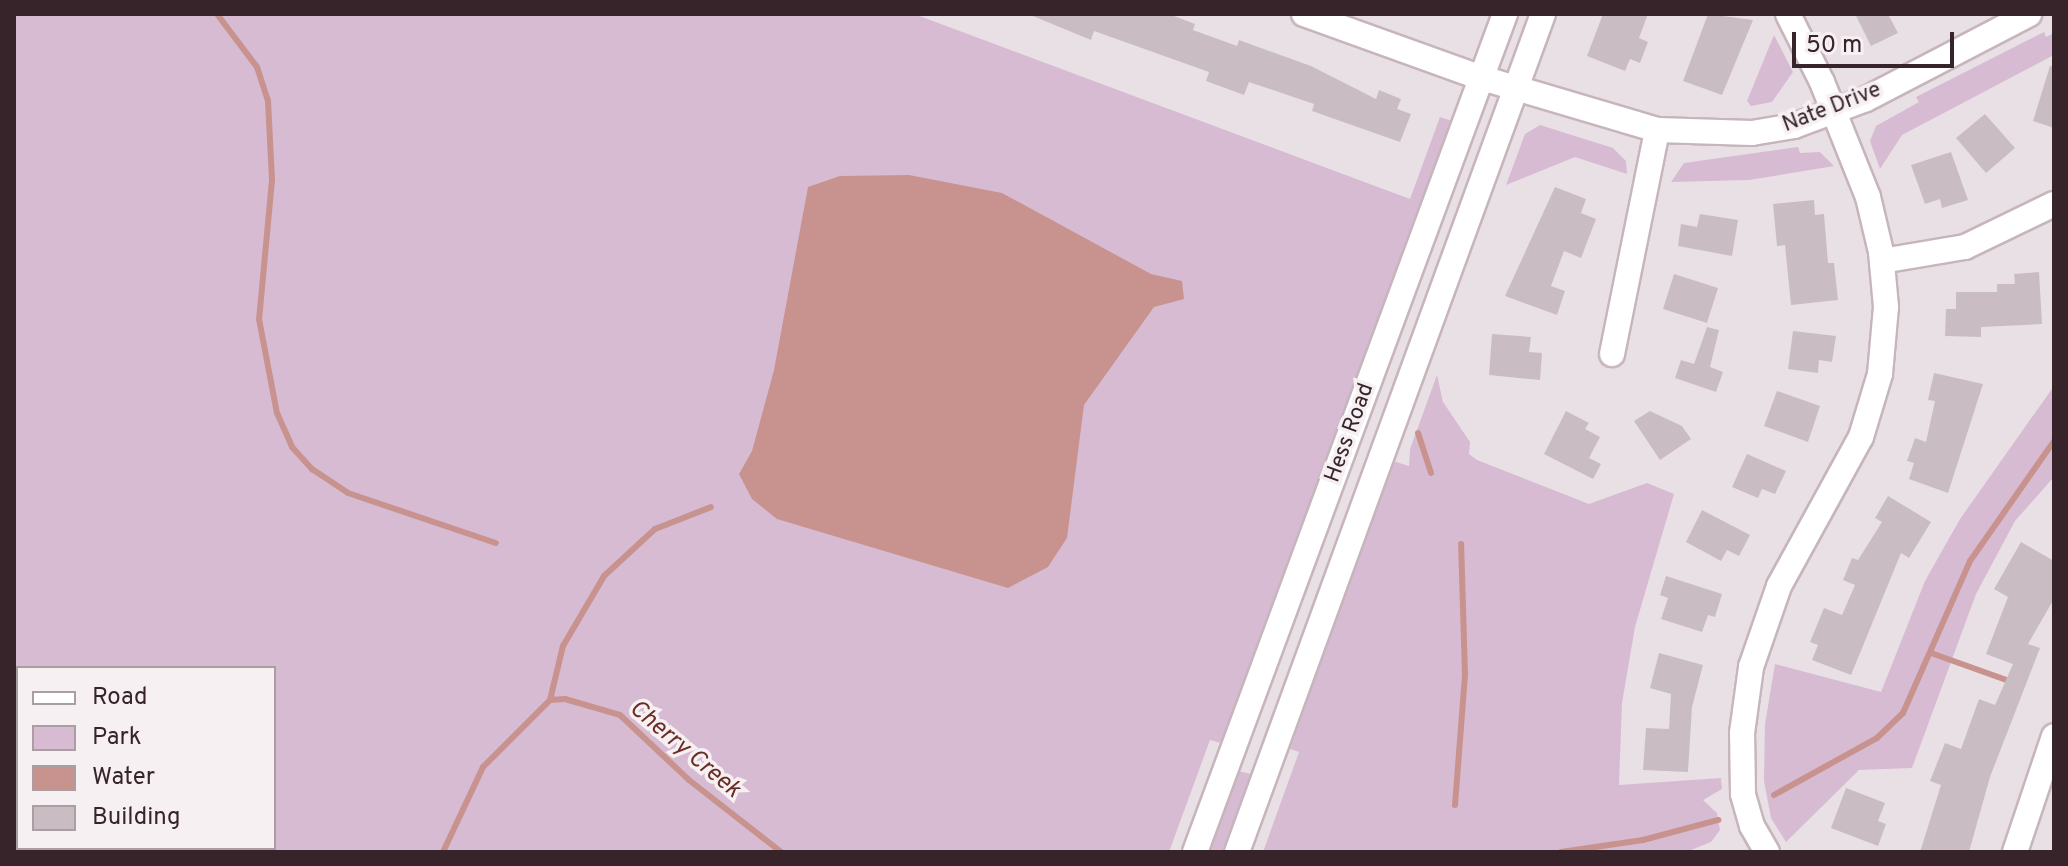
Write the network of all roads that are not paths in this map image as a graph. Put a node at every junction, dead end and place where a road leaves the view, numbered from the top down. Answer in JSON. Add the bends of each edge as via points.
{"nodes":[{"id":1,"x":1505,"y":14,"type":"edge"},
{"id":2,"x":1543,"y":14,"type":"edge"},
{"id":3,"x":1788,"y":14,"type":"edge"},
{"id":4,"x":2029,"y":14,"type":"edge"},
{"id":5,"x":1313,"y":16,"type":"edge"},
{"id":6,"x":1482,"y":78,"type":"junction"},
{"id":7,"x":1516,"y":86,"type":"junction"},
{"id":8,"x":1834,"y":112,"type":"junction"},
{"id":9,"x":1657,"y":130,"type":"junction"},
{"id":10,"x":2054,"y":204,"type":"edge"},
{"id":11,"x":1882,"y":261,"type":"junction"},
{"id":12,"x":1612,"y":354,"type":"dead end"},
{"id":13,"x":2054,"y":736,"type":"edge"},
{"id":14,"x":1195,"y":852,"type":"edge"},
{"id":15,"x":1237,"y":852,"type":"edge"},
{"id":16,"x":1767,"y":852,"type":"edge"},
{"id":17,"x":2015,"y":852,"type":"edge"}],
"edges":[{"from":1,"to":6,"type":"street","name":"Hess Road"},
{"from":2,"to":7,"type":"street","name":"Hess Road"},
{"from":3,"to":8,"type":"street"},
{"from":4,"to":8,"type":"street","name":"Nate Drive"},
{"from":5,"to":6,"type":"street","name":"Nate Drive"},
{"from":6,"to":7,"type":"street","name":"Nate Drive"},
{"from":6,"to":14,"type":"street","name":"Hess Road"},
{"from":7,"to":9,"type":"street","name":"Nate Drive"},
{"from":7,"to":15,"type":"street","name":"Hess Road"},
{"from":8,"to":9,"type":"street","name":"Nate Drive","via":[[1741,134]]},
{"from":8,"to":11,"type":"street","via":[[1868,197]]},
{"from":9,"to":12,"type":"street"},
{"from":10,"to":11,"type":"street","via":[[1965,247]]},
{"from":11,"to":16,"type":"street","via":[[1885,339],[1871,410],[1850,463],[1771,603],[1747,686],[1741,748],[1744,801]]},
{"from":13,"to":17,"type":"street"}]}
